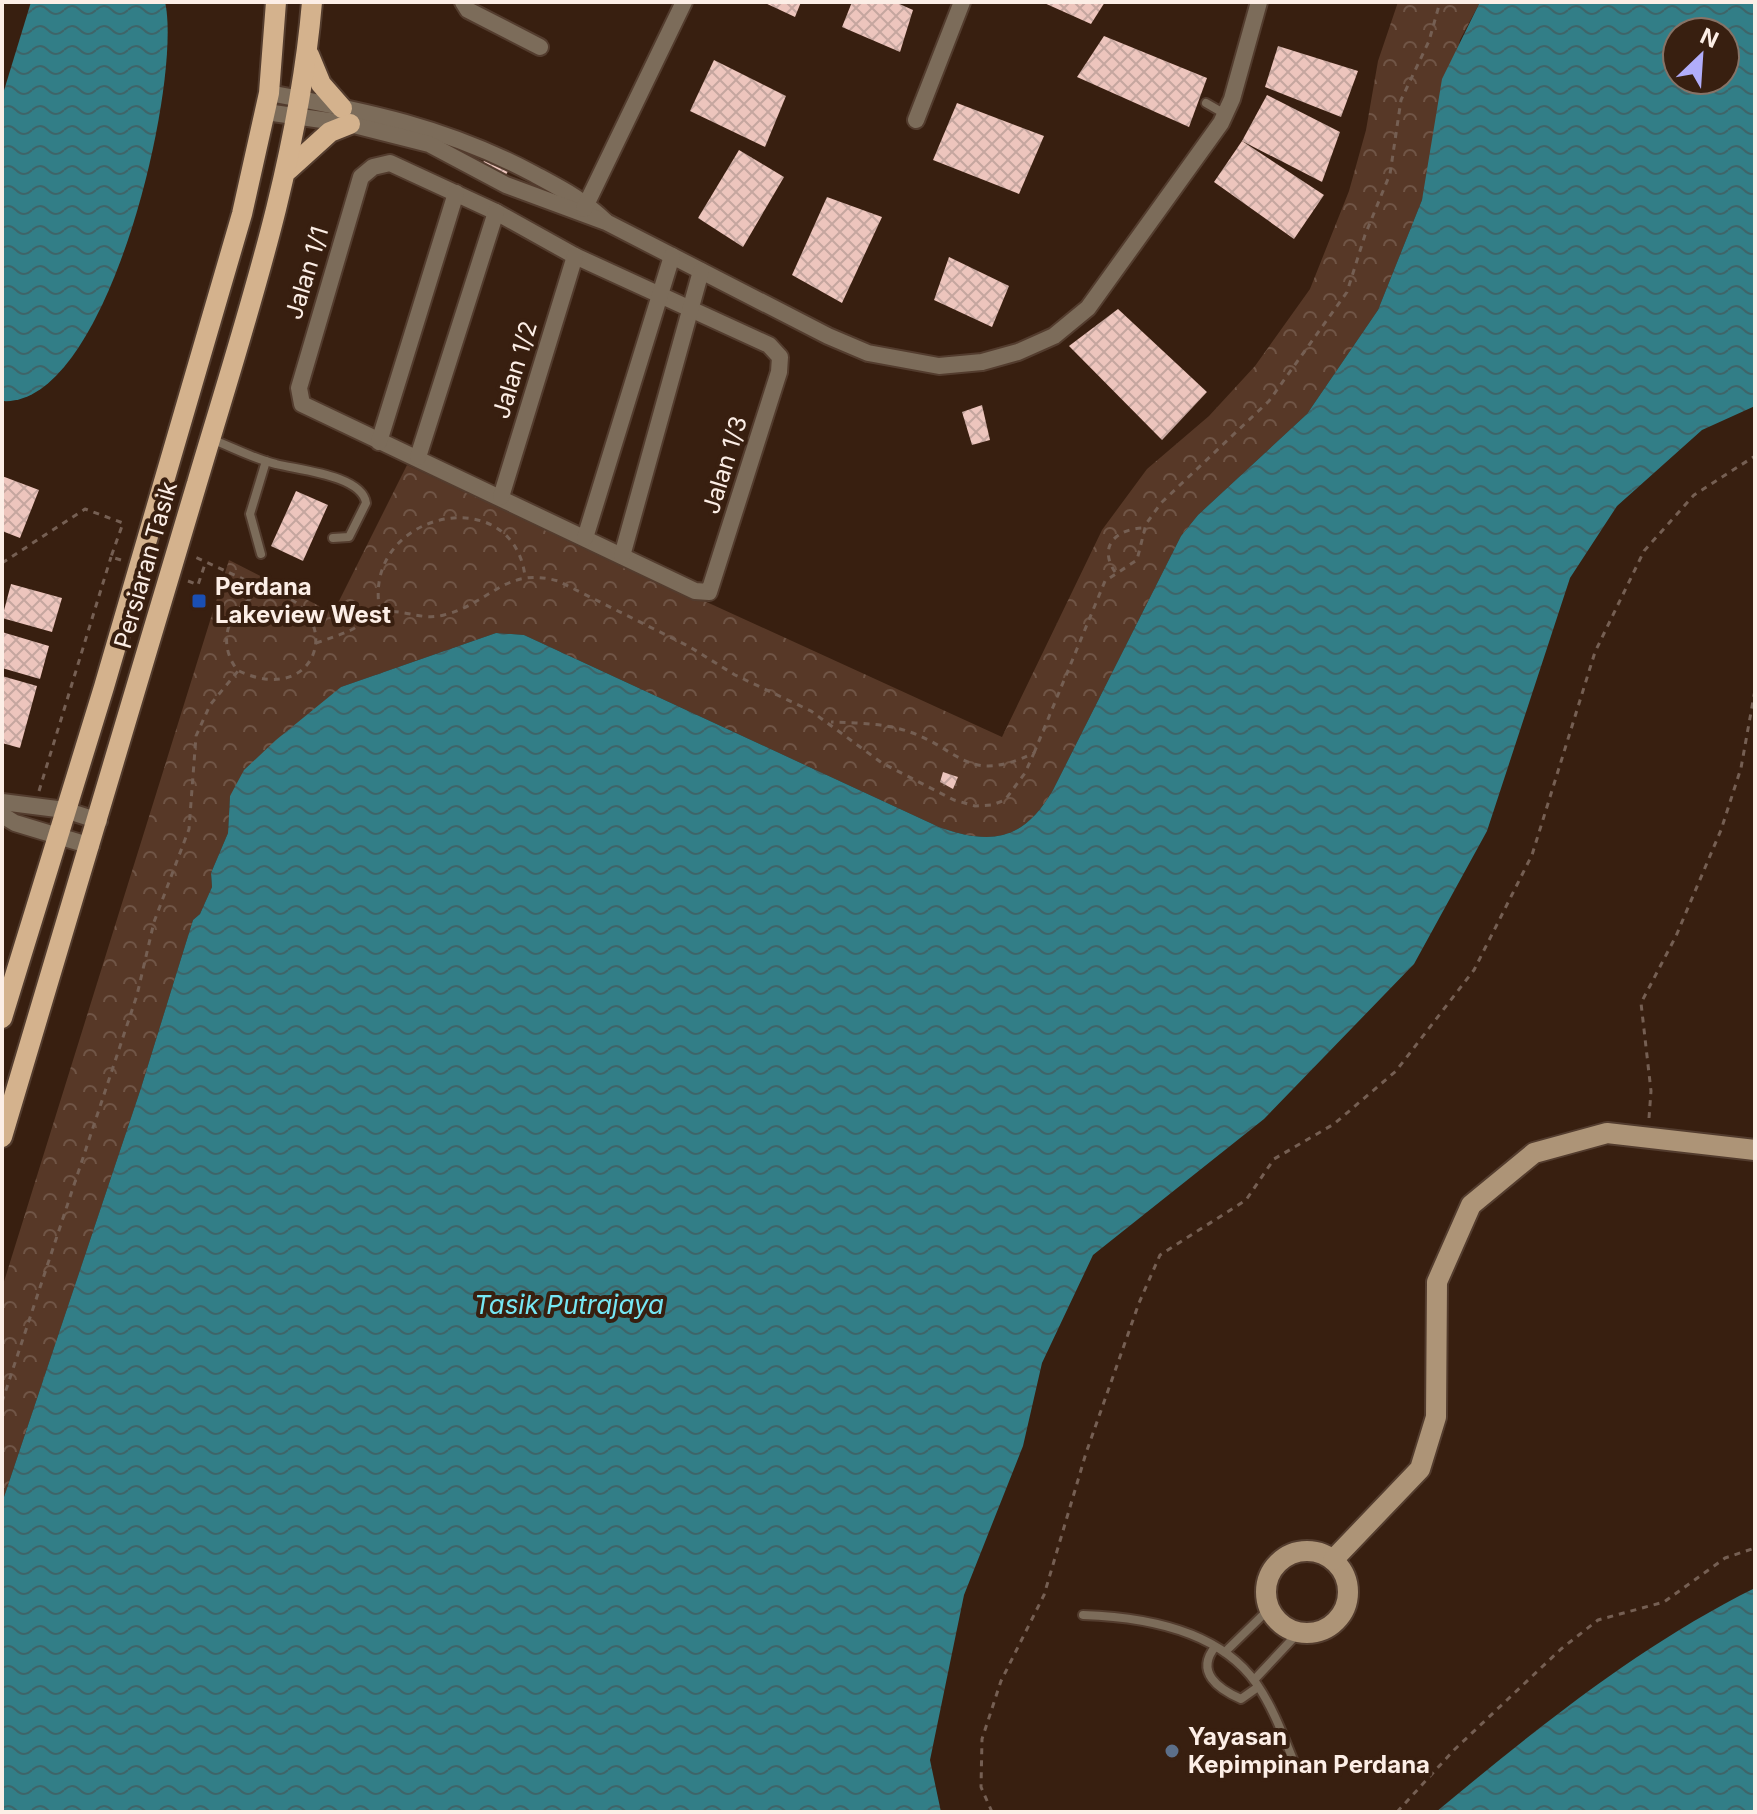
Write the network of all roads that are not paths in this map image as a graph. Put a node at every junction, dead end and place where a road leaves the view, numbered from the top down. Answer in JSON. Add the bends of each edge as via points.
{"nodes":[{"id":1,"x":276,"y":2,"type":"edge"},
{"id":2,"x":312,"y":2,"type":"edge"},
{"id":3,"x":463,"y":2,"type":"edge"},
{"id":4,"x":684,"y":2,"type":"edge"},
{"id":5,"x":962,"y":2,"type":"edge"},
{"id":6,"x":1259,"y":2,"type":"edge"},
{"id":7,"x":540,"y":47,"type":"dead end"},
{"id":8,"x":308,"y":51,"type":"junction"},
{"id":9,"x":267,"y":102,"type":"junction"},
{"id":10,"x":1206,"y":103,"type":"dead end"},
{"id":11,"x":300,"y":108,"type":"junction"},
{"id":12,"x":1225,"y":114,"type":"junction"},
{"id":13,"x":346,"y":116,"type":"junction"},
{"id":14,"x":916,"y":120,"type":"dead end"},
{"id":15,"x":408,"y":128,"type":"junction"},
{"id":16,"x":288,"y":170,"type":"junction"},
{"id":17,"x":544,"y":180,"type":"junction"},
{"id":18,"x":456,"y":193,"type":"junction"},
{"id":19,"x":536,"y":197,"type":"junction"},
{"id":20,"x":584,"y":209,"type":"junction"},
{"id":21,"x":496,"y":212,"type":"junction"},
{"id":22,"x":575,"y":256,"type":"junction"},
{"id":23,"x":672,"y":256,"type":"junction"},
{"id":24,"x":701,"y":271,"type":"junction"},
{"id":25,"x":659,"y":296,"type":"junction"},
{"id":26,"x":690,"y":311,"type":"junction"},
{"id":27,"x":210,"y":439,"type":"junction"},
{"id":28,"x":379,"y":442,"type":"junction"},
{"id":29,"x":418,"y":457,"type":"junction"},
{"id":30,"x":266,"y":461,"type":"junction"},
{"id":31,"x":501,"y":497,"type":"junction"},
{"id":32,"x":333,"y":538,"type":"dead end"},
{"id":33,"x":585,"y":538,"type":"junction"},
{"id":34,"x":261,"y":554,"type":"dead end"},
{"id":35,"x":622,"y":556,"type":"junction"},
{"id":36,"x":2,"y":802,"type":"edge"},
{"id":37,"x":65,"y":810,"type":"junction"},
{"id":38,"x":2,"y":815,"type":"edge"},
{"id":39,"x":99,"y":821,"type":"junction"},
{"id":40,"x":57,"y":835,"type":"junction"},
{"id":41,"x":91,"y":846,"type":"junction"},
{"id":42,"x":2,"y":1018,"type":"edge"},
{"id":43,"x":2,"y":1137,"type":"edge"},
{"id":44,"x":1755,"y":1150,"type":"edge"},
{"id":45,"x":1333,"y":1560,"type":"junction"},
{"id":46,"x":1269,"y":1609,"type":"junction"},
{"id":47,"x":1083,"y":1615,"type":"dead end"},
{"id":48,"x":1299,"y":1632,"type":"junction"},
{"id":49,"x":1215,"y":1647,"type":"junction"},
{"id":50,"x":1225,"y":1652,"type":"junction"},
{"id":51,"x":1256,"y":1683,"type":"junction"},
{"id":52,"x":1296,"y":1767,"type":"dead end"}],
"edges":[{"from":1,"to":9,"type":"main road","name":"Persiaran Tasik"},
{"from":2,"to":8,"type":"main road","name":"Persiaran Tasik"},
{"from":3,"to":7,"type":"street","via":[[468,10]]},
{"from":4,"to":20,"type":"street"},
{"from":5,"to":14,"type":"street"},
{"from":6,"to":12,"type":"street"},
{"from":8,"to":11,"type":"main road","name":"Persiaran Tasik"},
{"from":8,"to":13,"type":"main road","via":[[321,84]]},
{"from":9,"to":11,"type":"street"},
{"from":9,"to":37,"type":"main road","name":"Persiaran Tasik","via":[[242,214]]},
{"from":10,"to":12,"type":"lane"},
{"from":11,"to":13,"type":"street"},
{"from":11,"to":16,"type":"main road","name":"Persiaran Tasik"},
{"from":12,"to":24,"type":"street","via":[[1206,148],[1088,308],[1054,336],[1018,352],[939,366],[868,353]]},
{"from":13,"to":15,"type":"street"},
{"from":13,"to":16,"type":"main road"},
{"from":15,"to":17,"type":"street","via":[[493,152]]},
{"from":15,"to":19,"type":"street"},
{"from":16,"to":27,"type":"main road","name":"Persiaran Tasik"},
{"from":17,"to":19,"type":"street"},
{"from":17,"to":20,"type":"street"},
{"from":18,"to":21,"type":"street"},
{"from":18,"to":28,"type":"street"},
{"from":18,"to":28,"type":"street","name":"Jalan 1/1","via":[[390,163],[361,177],[299,397],[310,408]]},
{"from":19,"to":20,"type":"street"},
{"from":20,"to":23,"type":"street"},
{"from":21,"to":22,"type":"street"},
{"from":21,"to":29,"type":"street"},
{"from":22,"to":25,"type":"street"},
{"from":22,"to":31,"type":"street","name":"Jalan 1/2"},
{"from":23,"to":24,"type":"street"},
{"from":23,"to":25,"type":"street"},
{"from":24,"to":26,"type":"street"},
{"from":25,"to":26,"type":"street"},
{"from":25,"to":33,"type":"street"},
{"from":26,"to":35,"type":"street"},
{"from":26,"to":35,"type":"street","name":"Jalan 1/3","via":[[769,345],[780,357],[779,372],[709,592],[695,591]]},
{"from":27,"to":30,"type":"lane"},
{"from":27,"to":39,"type":"main road","name":"Persiaran Tasik"},
{"from":28,"to":29,"type":"street"},
{"from":29,"to":31,"type":"street"},
{"from":30,"to":32,"type":"lane","via":[[320,472],[365,496],[349,537]]},
{"from":30,"to":34,"type":"lane","via":[[250,514]]},
{"from":31,"to":33,"type":"street"},
{"from":33,"to":35,"type":"street"},
{"from":36,"to":37,"type":"street"},
{"from":37,"to":39,"type":"street"},
{"from":37,"to":40,"type":"main road","name":"Persiaran Tasik"},
{"from":38,"to":40,"type":"street"},
{"from":39,"to":41,"type":"main road","name":"Persiaran Tasik"},
{"from":40,"to":41,"type":"street"},
{"from":40,"to":42,"type":"main road","name":"Persiaran Tasik"},
{"from":41,"to":43,"type":"main road","name":"Persiaran Tasik"},
{"from":44,"to":45,"type":"street","via":[[1607,1133],[1534,1153],[1471,1205],[1437,1282],[1436,1417],[1420,1469]]},
{"from":45,"to":46,"type":"street","via":[[1308,1551],[1282,1559],[1267,1582]]},
{"from":45,"to":48,"type":"street","via":[[1348,1583],[1344,1610],[1326,1629]]},
{"from":46,"to":48,"type":"street","via":[[1287,1628]]},
{"from":46,"to":50,"type":"lane"},
{"from":47,"to":49,"type":"lane","via":[[1133,1617]]},
{"from":48,"to":51,"type":"lane"},
{"from":49,"to":50,"type":"lane"},
{"from":49,"to":51,"type":"lane","via":[[1206,1665],[1221,1691],[1241,1699]]},
{"from":50,"to":51,"type":"lane"},
{"from":51,"to":52,"type":"lane"}]}
